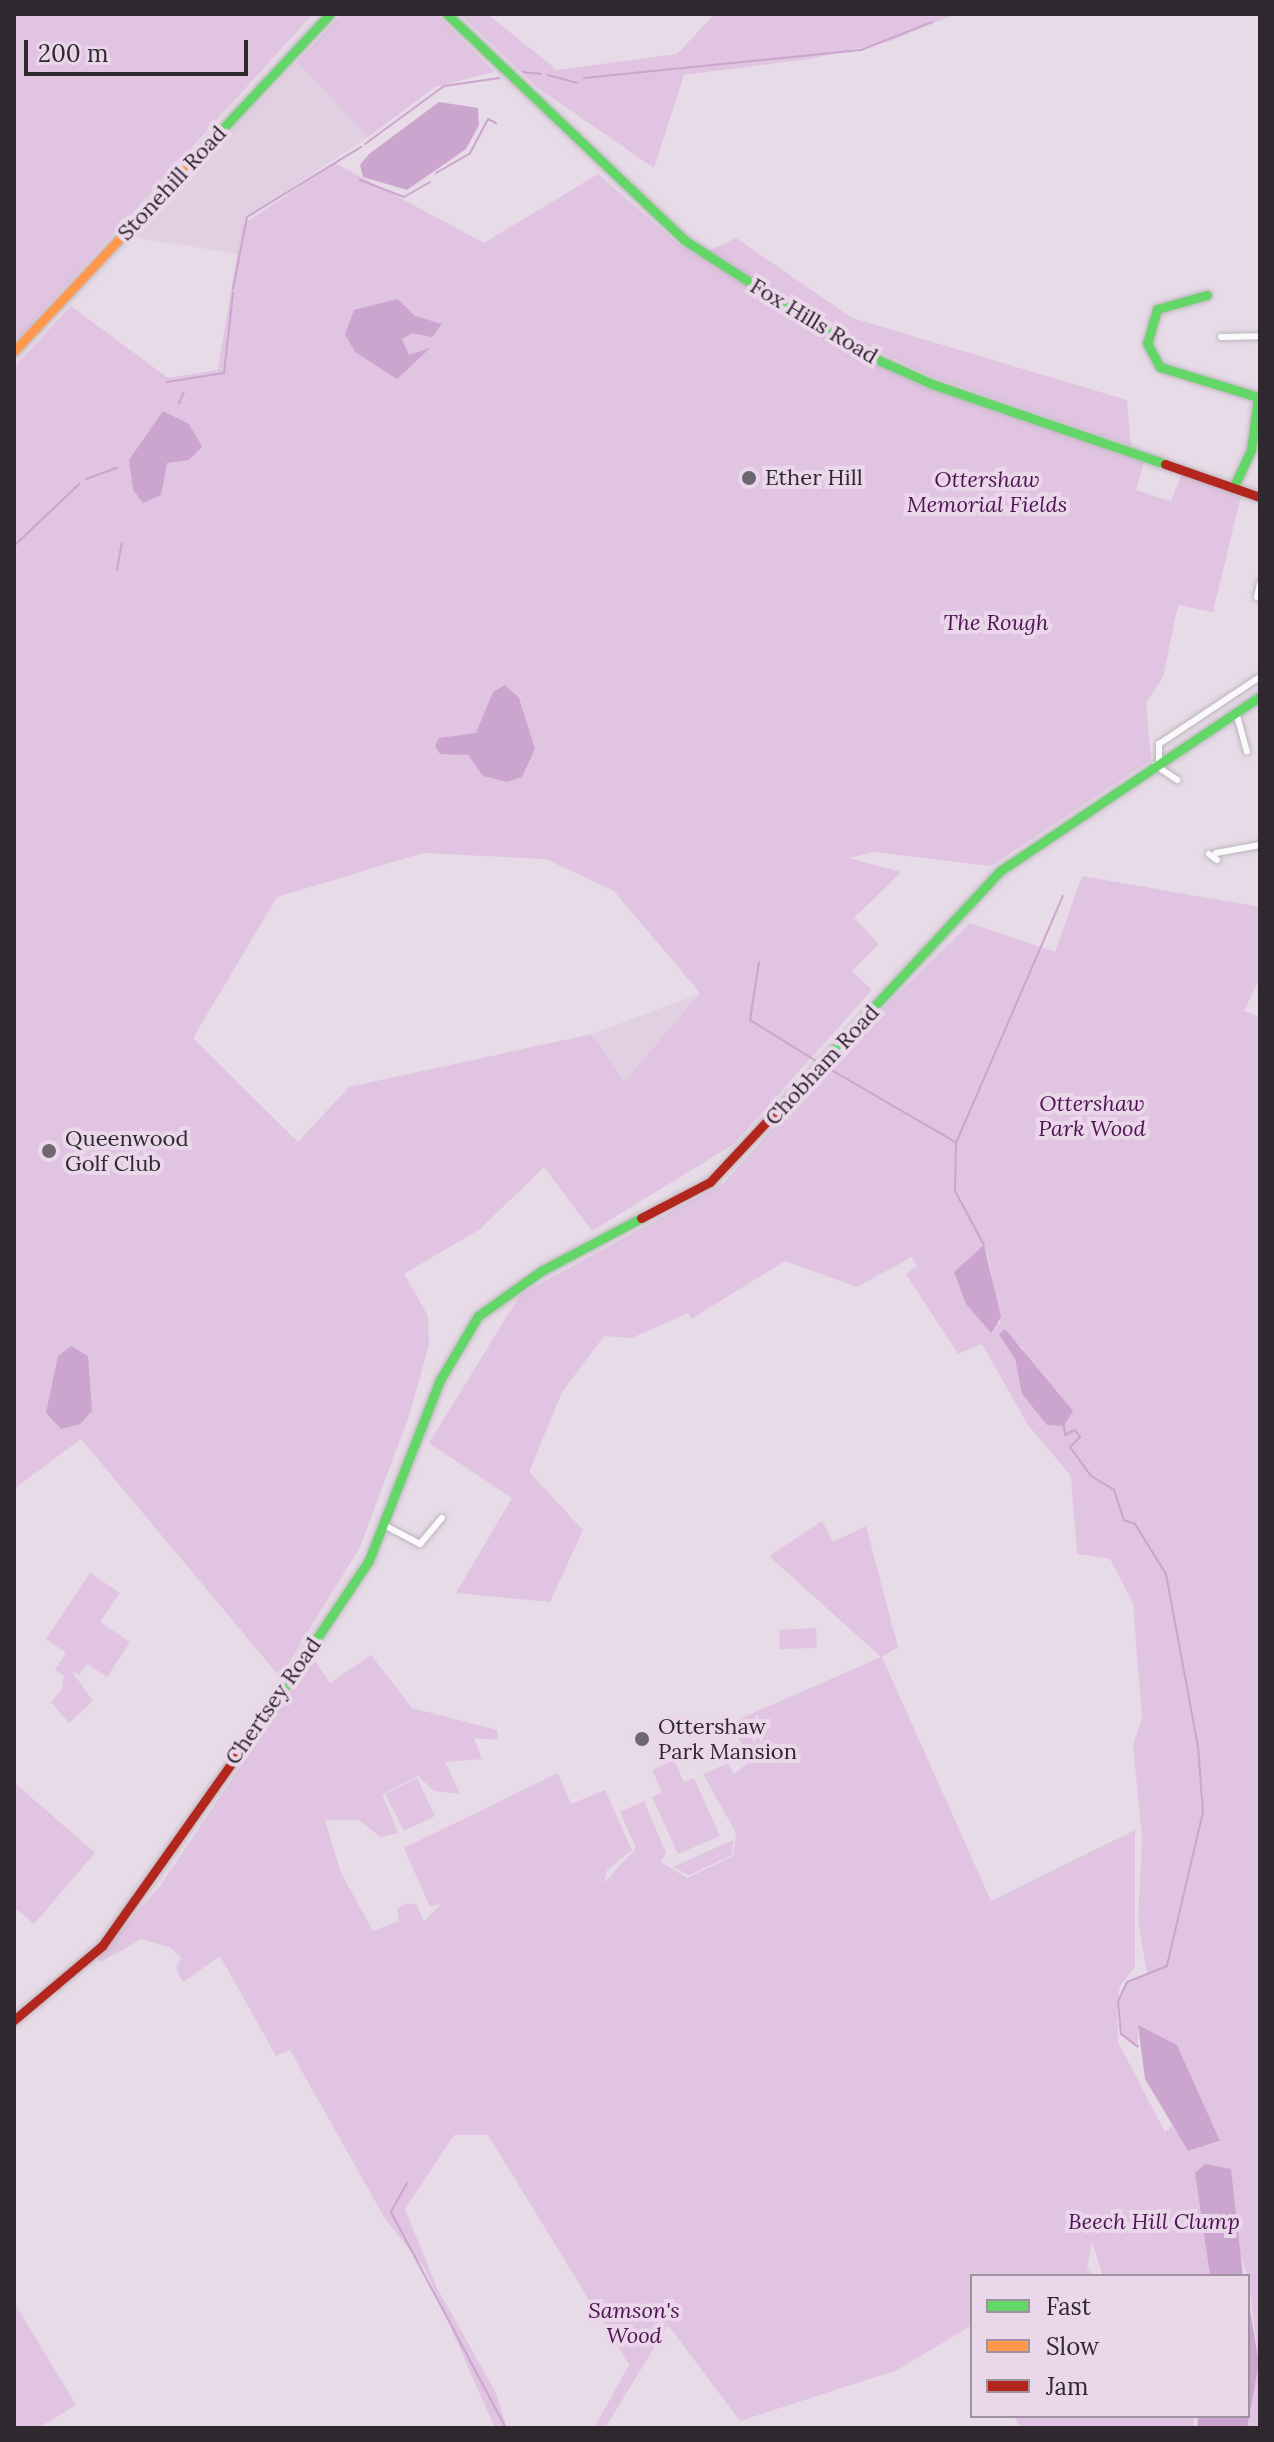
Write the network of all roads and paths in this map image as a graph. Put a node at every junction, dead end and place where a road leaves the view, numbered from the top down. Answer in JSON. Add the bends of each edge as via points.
{"nodes":[{"id":1,"x":330,"y":14,"type":"edge"},
{"id":2,"x":447,"y":14,"type":"edge"},
{"id":3,"x":1207,"y":295,"type":"dead end"},
{"id":4,"x":1260,"y":336,"type":"edge"},
{"id":5,"x":1221,"y":337,"type":"dead end"},
{"id":6,"x":14,"y":351,"type":"edge"},
{"id":7,"x":1259,"y":412,"type":"edge"},
{"id":8,"x":1233,"y":488,"type":"junction"},
{"id":9,"x":1260,"y":497,"type":"edge"},
{"id":10,"x":1260,"y":583,"type":"edge"},
{"id":11,"x":1256,"y":597,"type":"edge"},
{"id":12,"x":1260,"y":677,"type":"edge"},
{"id":13,"x":1260,"y":696,"type":"edge"},
{"id":14,"x":1236,"y":712,"type":"junction"},
{"id":15,"x":1247,"y":752,"type":"dead end"},
{"id":16,"x":1157,"y":764,"type":"junction"},
{"id":17,"x":1177,"y":780,"type":"dead end"},
{"id":18,"x":1260,"y":845,"type":"edge"},
{"id":19,"x":1214,"y":856,"type":"dead end"},
{"id":20,"x":463,"y":1336,"type":"joint"},
{"id":21,"x":442,"y":1518,"type":"dead end"},
{"id":22,"x":384,"y":1525,"type":"junction"},
{"id":23,"x":14,"y":2020,"type":"edge"}],
"edges":[{"from":1,"to":6,"type":"main road","name":"Stonehill Road"},
{"from":2,"to":8,"type":"main road","name":"Fox Hills Road","via":[[684,240],[854,349],[932,384]]},
{"from":3,"to":7,"type":"main road","via":[[1157,309],[1147,330],[1149,355],[1171,371],[1257,394]]},
{"from":4,"to":5,"type":"street"},
{"from":7,"to":8,"type":"main road"},
{"from":8,"to":9,"type":"main road","name":"Fox Hills Road"},
{"from":10,"to":11,"type":"street"},
{"from":12,"to":16,"type":"street","name":"Chobham Road","via":[[1159,744]]},
{"from":13,"to":14,"type":"main road","name":"Chobham Road"},
{"from":14,"to":15,"type":"street"},
{"from":14,"to":16,"type":"main road","name":"Chobham Road"},
{"from":16,"to":17,"type":"street"},
{"from":16,"to":20,"type":"main road","name":"Chobham Road","via":[[1000,871],[710,1182],[497,1298]]},
{"from":18,"to":19,"type":"street"},
{"from":20,"to":22,"type":"main road","name":"Chertsey Road"},
{"from":21,"to":22,"type":"street","via":[[420,1544]]},
{"from":22,"to":23,"type":"main road","name":"Chertsey Road","via":[[369,1560],[153,1883],[102,1946]]}]}
